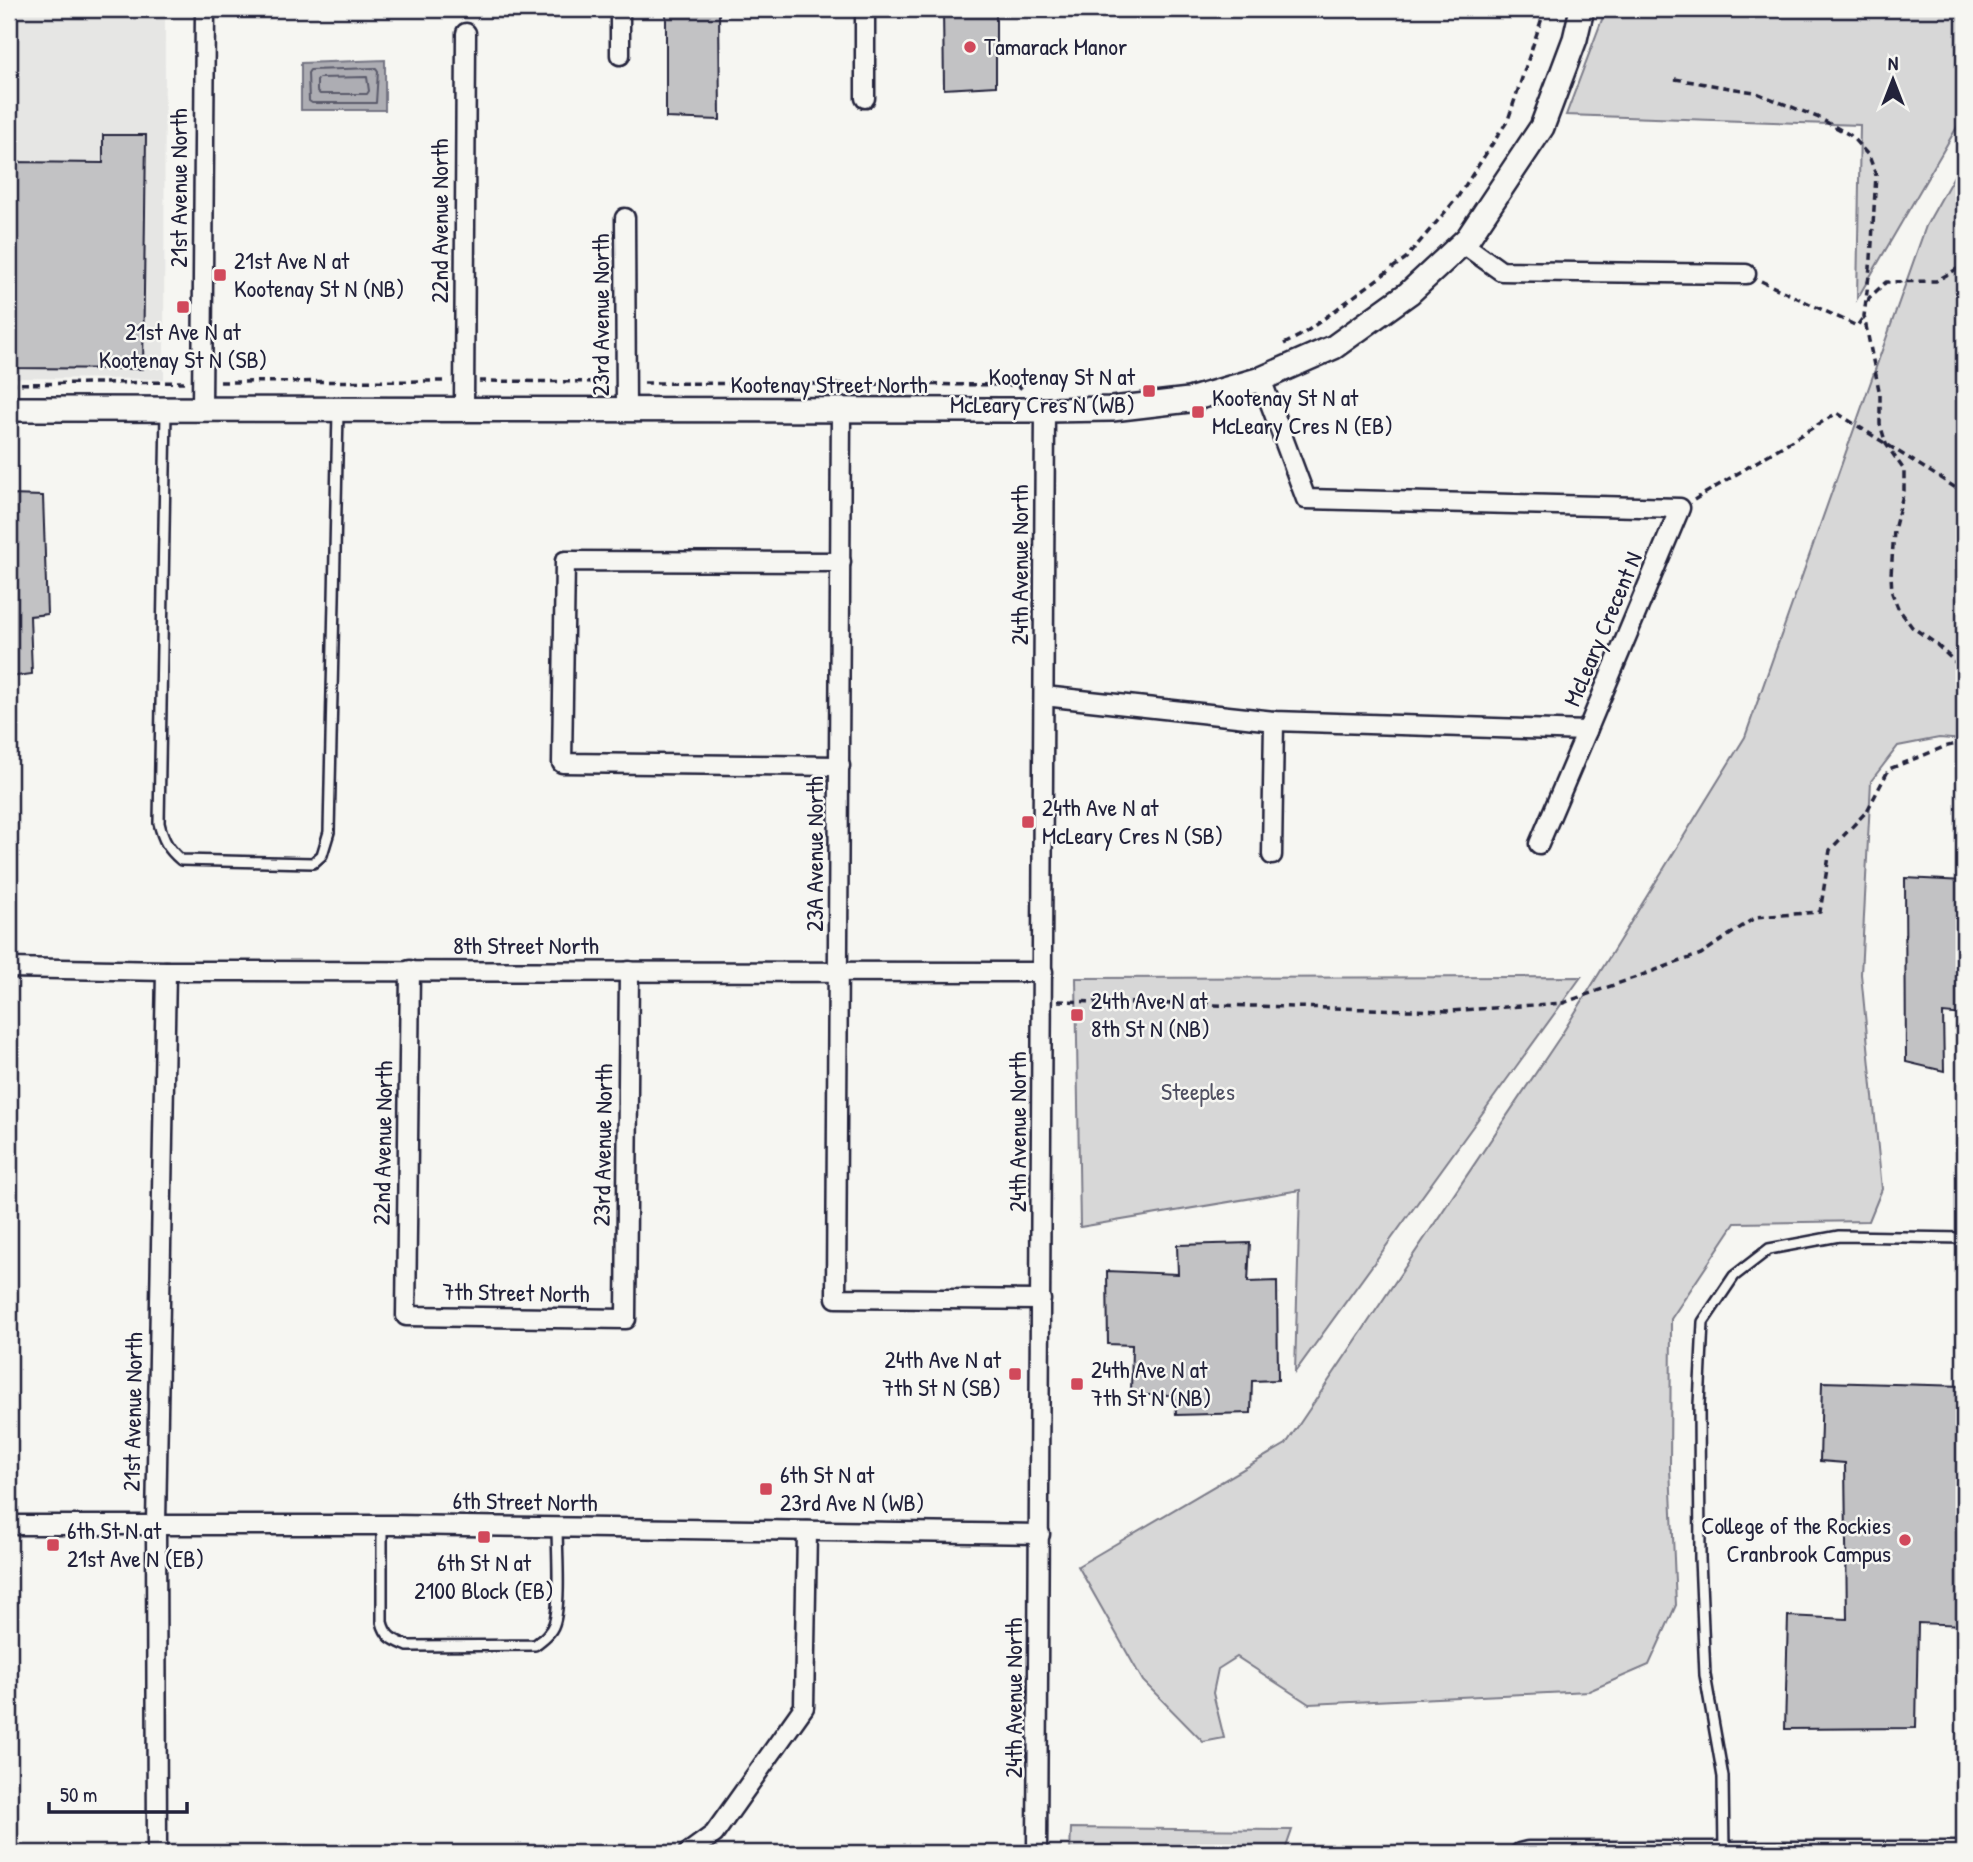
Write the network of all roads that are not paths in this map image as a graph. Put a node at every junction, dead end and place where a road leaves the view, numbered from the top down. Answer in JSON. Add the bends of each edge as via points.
{"nodes":[{"id":1,"x":205,"y":9,"type":"edge"},
{"id":2,"x":620,"y":9,"type":"edge"},
{"id":3,"x":866,"y":9,"type":"edge"},
{"id":4,"x":1582,"y":9,"type":"edge"},
{"id":5,"x":466,"y":33,"type":"dead end"},
{"id":6,"x":620,"y":55,"type":"dead end"},
{"id":7,"x":866,"y":98,"type":"dead end"},
{"id":8,"x":625,"y":219,"type":"dead end"},
{"id":9,"x":1462,"y":243,"type":"junction"},
{"id":10,"x":1746,"y":274,"type":"road end"},
{"id":11,"x":1261,"y":379,"type":"junction"},
{"id":12,"x":9,"y":409,"type":"edge"},
{"id":13,"x":166,"y":409,"type":"junction"},
{"id":14,"x":202,"y":409,"type":"junction"},
{"id":15,"x":338,"y":409,"type":"junction"},
{"id":16,"x":464,"y":409,"type":"junction"},
{"id":17,"x":1045,"y":410,"type":"junction"},
{"id":18,"x":626,"y":411,"type":"junction"},
{"id":19,"x":841,"y":411,"type":"junction"},
{"id":20,"x":841,"y":562,"type":"junction"},
{"id":21,"x":1044,"y":696,"type":"junction"},
{"id":22,"x":1275,"y":721,"type":"junction"},
{"id":23,"x":1587,"y":731,"type":"junction"},
{"id":24,"x":840,"y":766,"type":"junction"},
{"id":25,"x":1539,"y":844,"type":"dead end"},
{"id":26,"x":1272,"y":855,"type":"dead end"},
{"id":27,"x":9,"y":968,"type":"edge"},
{"id":28,"x":410,"y":970,"type":"junction"},
{"id":29,"x":166,"y":971,"type":"junction"},
{"id":30,"x":629,"y":971,"type":"junction"},
{"id":31,"x":839,"y":972,"type":"junction"},
{"id":32,"x":1043,"y":972,"type":"junction"},
{"id":33,"x":1964,"y":1238,"type":"edge"},
{"id":34,"x":1041,"y":1300,"type":"junction"},
{"id":35,"x":406,"y":1316,"type":"joint"},
{"id":36,"x":626,"y":1319,"type":"joint"},
{"id":37,"x":156,"y":1523,"type":"junction"},
{"id":38,"x":9,"y":1525,"type":"edge"},
{"id":39,"x":382,"y":1525,"type":"junction"},
{"id":40,"x":557,"y":1527,"type":"junction"},
{"id":41,"x":807,"y":1531,"type":"junction"},
{"id":42,"x":1040,"y":1534,"type":"junction"},
{"id":43,"x":1724,"y":1851,"type":"junction"},
{"id":44,"x":1964,"y":1851,"type":"edge"},
{"id":45,"x":157,"y":1853,"type":"edge"},
{"id":46,"x":688,"y":1853,"type":"edge"},
{"id":47,"x":1037,"y":1853,"type":"edge"},
{"id":48,"x":1520,"y":1853,"type":"edge"}],
"edges":[{"from":1,"to":14,"type":"street","name":"21st Avenue North"},
{"from":2,"to":6,"type":"street"},
{"from":3,"to":7,"type":"street"},
{"from":4,"to":9,"type":"street","name":"Kootenay Street North","via":[[1542,127]]},
{"from":5,"to":16,"type":"street","name":"22nd Avenue North"},
{"from":8,"to":18,"type":"street","name":"23rd Avenue North"},
{"from":9,"to":10,"type":"street","via":[[1501,271]]},
{"from":9,"to":11,"type":"street","name":"Kootenay Street North","via":[[1409,293],[1334,347]]},
{"from":11,"to":17,"type":"street","name":"Kootenay Street North","via":[[1189,400],[1112,409]]},
{"from":11,"to":23,"type":"street","name":"McLeary Crecent N","via":[[1306,499],[1681,508]]},
{"from":12,"to":13,"type":"street","name":"Kootenay Street North"},
{"from":13,"to":14,"type":"street","name":"Kootenay Street North"},
{"from":13,"to":15,"type":"lane","via":[[159,823],[163,838],[181,860],[313,863],[322,855],[329,832]]},
{"from":14,"to":15,"type":"street","name":"Kootenay Street North"},
{"from":15,"to":16,"type":"street","name":"Kootenay Street North"},
{"from":16,"to":18,"type":"street","name":"Kootenay Street North"},
{"from":17,"to":19,"type":"street","name":"Kootenay Street North"},
{"from":17,"to":21,"type":"street","name":"24th Avenue North"},
{"from":18,"to":19,"type":"street","name":"Kootenay Street North"},
{"from":19,"to":20,"type":"street","name":"23A Avenue North"},
{"from":20,"to":24,"type":"street","name":"23A Avenue North"},
{"from":20,"to":24,"type":"street","via":[[565,561],[562,764]]},
{"from":21,"to":22,"type":"street","name":"McLeary Crecent N"},
{"from":21,"to":32,"type":"street","name":"24th Avenue North"},
{"from":22,"to":23,"type":"street","name":"McLeary Crecent N"},
{"from":22,"to":26,"type":"street"},
{"from":23,"to":25,"type":"street"},
{"from":24,"to":31,"type":"street","name":"23A Avenue North"},
{"from":27,"to":29,"type":"street","name":"8th Street North"},
{"from":28,"to":29,"type":"street","name":"8th Street North"},
{"from":28,"to":30,"type":"street","name":"8th Street North"},
{"from":28,"to":35,"type":"street","name":"22nd Avenue North"},
{"from":29,"to":37,"type":"street","name":"21st Avenue North"},
{"from":30,"to":31,"type":"street","name":"8th Street North"},
{"from":30,"to":36,"type":"street","name":"23rd Avenue North"},
{"from":31,"to":32,"type":"street","name":"8th Street North"},
{"from":31,"to":34,"type":"street","name":"23A Avenue North","via":[[836,1298]]},
{"from":32,"to":34,"type":"street","name":"24th Avenue North"},
{"from":33,"to":43,"type":"lane","via":[[1839,1236],[1769,1249],[1734,1276],[1703,1322],[1700,1558],[1705,1675],[1723,1777]]},
{"from":34,"to":42,"type":"street","name":"24th Avenue North"},
{"from":35,"to":36,"type":"street","name":"7th Street North"},
{"from":37,"to":38,"type":"street","name":"6th Street North"},
{"from":37,"to":39,"type":"street","name":"6th Street North"},
{"from":37,"to":45,"type":"street","name":"21st Avenue North"},
{"from":39,"to":40,"type":"street","name":"6th Street North"},
{"from":39,"to":40,"type":"lane","via":[[382,1622],[385,1634],[408,1646],[535,1645],[554,1626]]},
{"from":40,"to":41,"type":"street","name":"6th Street North"},
{"from":41,"to":42,"type":"street","name":"6th Street North"},
{"from":41,"to":46,"type":"street","via":[[804,1707],[714,1834]]},
{"from":42,"to":47,"type":"street","name":"24th Avenue North"},
{"from":43,"to":44,"type":"street"},
{"from":43,"to":48,"type":"street"}]}
